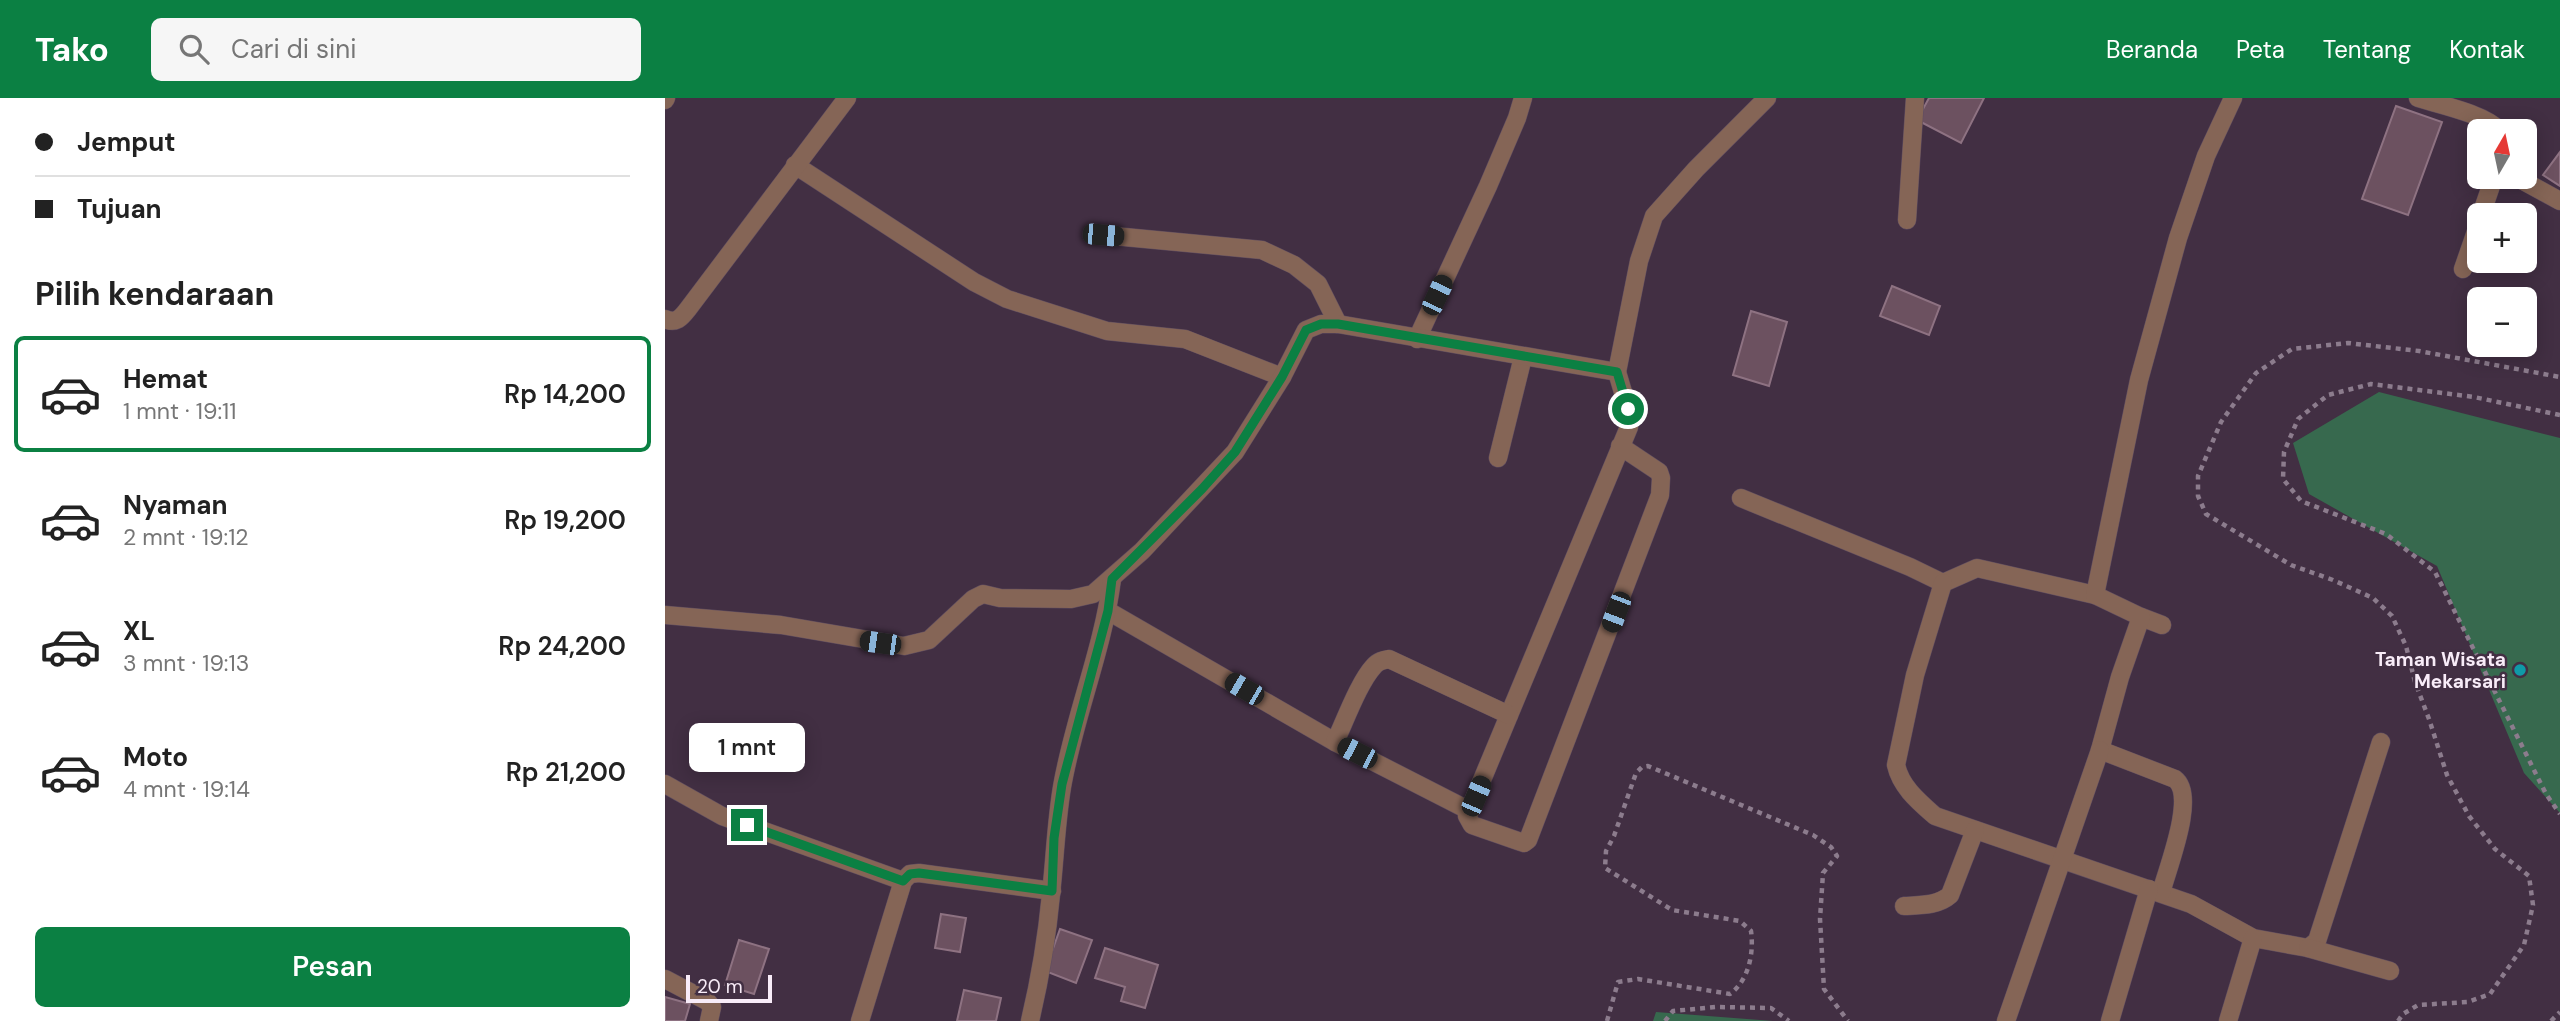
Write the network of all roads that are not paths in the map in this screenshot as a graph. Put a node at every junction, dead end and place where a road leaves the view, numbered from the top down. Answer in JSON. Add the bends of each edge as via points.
{"nodes":[{"id":1,"x":846,"y":98,"type":"edge"},
{"id":2,"x":1523,"y":98,"type":"edge"},
{"id":3,"x":1767,"y":98,"type":"edge"},
{"id":4,"x":1915,"y":98,"type":"edge"},
{"id":5,"x":2233,"y":98,"type":"edge"},
{"id":6,"x":2418,"y":98,"type":"edge"},
{"id":7,"x":2480,"y":119,"type":"edge"},
{"id":8,"x":795,"y":165,"type":"junction"},
{"id":9,"x":2537,"y":188,"type":"edge"},
{"id":10,"x":2560,"y":201,"type":"edge"},
{"id":11,"x":1907,"y":220,"type":"dead end"},
{"id":12,"x":1103,"y":235,"type":"dead end"},
{"id":13,"x":2467,"y":257,"type":"edge"},
{"id":14,"x":2463,"y":269,"type":"dead end"},
{"id":15,"x":665,"y":319,"type":"edge"},
{"id":16,"x":1338,"y":324,"type":"junction"},
{"id":17,"x":1417,"y":339,"type":"junction"},
{"id":18,"x":1523,"y":357,"type":"junction"},
{"id":19,"x":1617,"y":372,"type":"junction"},
{"id":20,"x":1282,"y":377,"type":"junction"},
{"id":21,"x":1620,"y":446,"type":"junction"},
{"id":22,"x":1498,"y":458,"type":"dead end"},
{"id":23,"x":1741,"y":498,"type":"dead end"},
{"id":24,"x":1112,"y":579,"type":"junction"},
{"id":25,"x":1943,"y":583,"type":"junction"},
{"id":26,"x":2095,"y":595,"type":"junction"},
{"id":27,"x":1108,"y":611,"type":"junction"},
{"id":28,"x":665,"y":615,"type":"edge"},
{"id":29,"x":2141,"y":617,"type":"junction"},
{"id":30,"x":2162,"y":625,"type":"dead end"},
{"id":31,"x":1509,"y":715,"type":"junction"},
{"id":32,"x":1335,"y":742,"type":"junction"},
{"id":33,"x":2381,"y":742,"type":"dead end"},
{"id":34,"x":2100,"y":750,"type":"junction"},
{"id":35,"x":665,"y":784,"type":"edge"},
{"id":36,"x":1470,"y":811,"type":"junction"},
{"id":37,"x":1976,"y":830,"type":"junction"},
{"id":38,"x":2063,"y":861,"type":"junction"},
{"id":39,"x":903,"y":881,"type":"junction"},
{"id":40,"x":1052,"y":891,"type":"junction"},
{"id":41,"x":2155,"y":891,"type":"junction"},
{"id":42,"x":1904,"y":906,"type":"dead end"},
{"id":43,"x":2253,"y":938,"type":"junction"},
{"id":44,"x":2308,"y":948,"type":"junction"},
{"id":45,"x":2390,"y":971,"type":"dead end"},
{"id":46,"x":665,"y":979,"type":"edge"},
{"id":47,"x":709,"y":1021,"type":"edge"},
{"id":48,"x":860,"y":1021,"type":"edge"},
{"id":49,"x":1030,"y":1021,"type":"edge"},
{"id":50,"x":2005,"y":1021,"type":"edge"},
{"id":51,"x":2110,"y":1021,"type":"edge"},
{"id":52,"x":2228,"y":1021,"type":"edge"}],
"edges":[{"from":1,"to":8,"type":"street"},
{"from":2,"to":17,"type":"street"},
{"from":3,"to":19,"type":"street","via":[[1654,216],[1639,261]]},
{"from":4,"to":11,"type":"street"},
{"from":5,"to":26,"type":"street","via":[[2190,199],[2146,354]]},
{"from":6,"to":7,"type":"street"},
{"from":8,"to":15,"type":"street","via":[[688,309],[677,321]]},
{"from":8,"to":20,"type":"street","via":[[1007,299],[1107,331],[1185,339]]},
{"from":9,"to":10,"type":"street"},
{"from":12,"to":16,"type":"street","via":[[1262,250],[1294,265],[1318,285]]},
{"from":13,"to":14,"type":"street"},
{"from":16,"to":17,"type":"street"},
{"from":16,"to":20,"type":"street","via":[[1306,330]]},
{"from":17,"to":18,"type":"street"},
{"from":18,"to":19,"type":"street"},
{"from":18,"to":22,"type":"street"},
{"from":19,"to":21,"type":"street","via":[[1629,419]]},
{"from":20,"to":24,"type":"street","via":[[1235,452]]},
{"from":21,"to":31,"type":"street"},
{"from":21,"to":36,"type":"street","via":[[1659,472],[1660,495],[1528,840],[1524,843],[1472,825],[1467,819]]},
{"from":23,"to":25,"type":"street"},
{"from":24,"to":27,"type":"street"},
{"from":24,"to":28,"type":"street","via":[[1093,594],[1071,599],[983,594],[929,640],[904,646],[781,625]]},
{"from":25,"to":26,"type":"street","via":[[1977,568]]},
{"from":25,"to":37,"type":"street","via":[[1915,675],[1896,765],[1906,787],[1935,816]]},
{"from":26,"to":29,"type":"street"},
{"from":27,"to":32,"type":"street"},
{"from":27,"to":40,"type":"street","via":[[1062,784]]},
{"from":29,"to":30,"type":"street"},
{"from":29,"to":34,"type":"street"},
{"from":31,"to":32,"type":"street","via":[[1389,659],[1375,664]]},
{"from":31,"to":36,"type":"street"},
{"from":32,"to":36,"type":"street"},
{"from":33,"to":44,"type":"street","via":[[2317,941]]},
{"from":34,"to":38,"type":"street"},
{"from":34,"to":41,"type":"street","via":[[2167,775],[2182,786],[2184,806]]},
{"from":35,"to":39,"type":"street","via":[[722,816]]},
{"from":37,"to":38,"type":"street"},
{"from":37,"to":42,"type":"street","via":[[1950,895],[1929,904]]},
{"from":38,"to":41,"type":"street"},
{"from":38,"to":50,"type":"street"},
{"from":39,"to":40,"type":"street","via":[[919,873]]},
{"from":39,"to":48,"type":"street"},
{"from":40,"to":49,"type":"street"},
{"from":41,"to":43,"type":"street","via":[[2191,904]]},
{"from":41,"to":51,"type":"street"},
{"from":43,"to":44,"type":"street"},
{"from":43,"to":52,"type":"street"},
{"from":44,"to":45,"type":"street"},
{"from":46,"to":47,"type":"street","via":[[707,1001],[712,1007]]}]}
